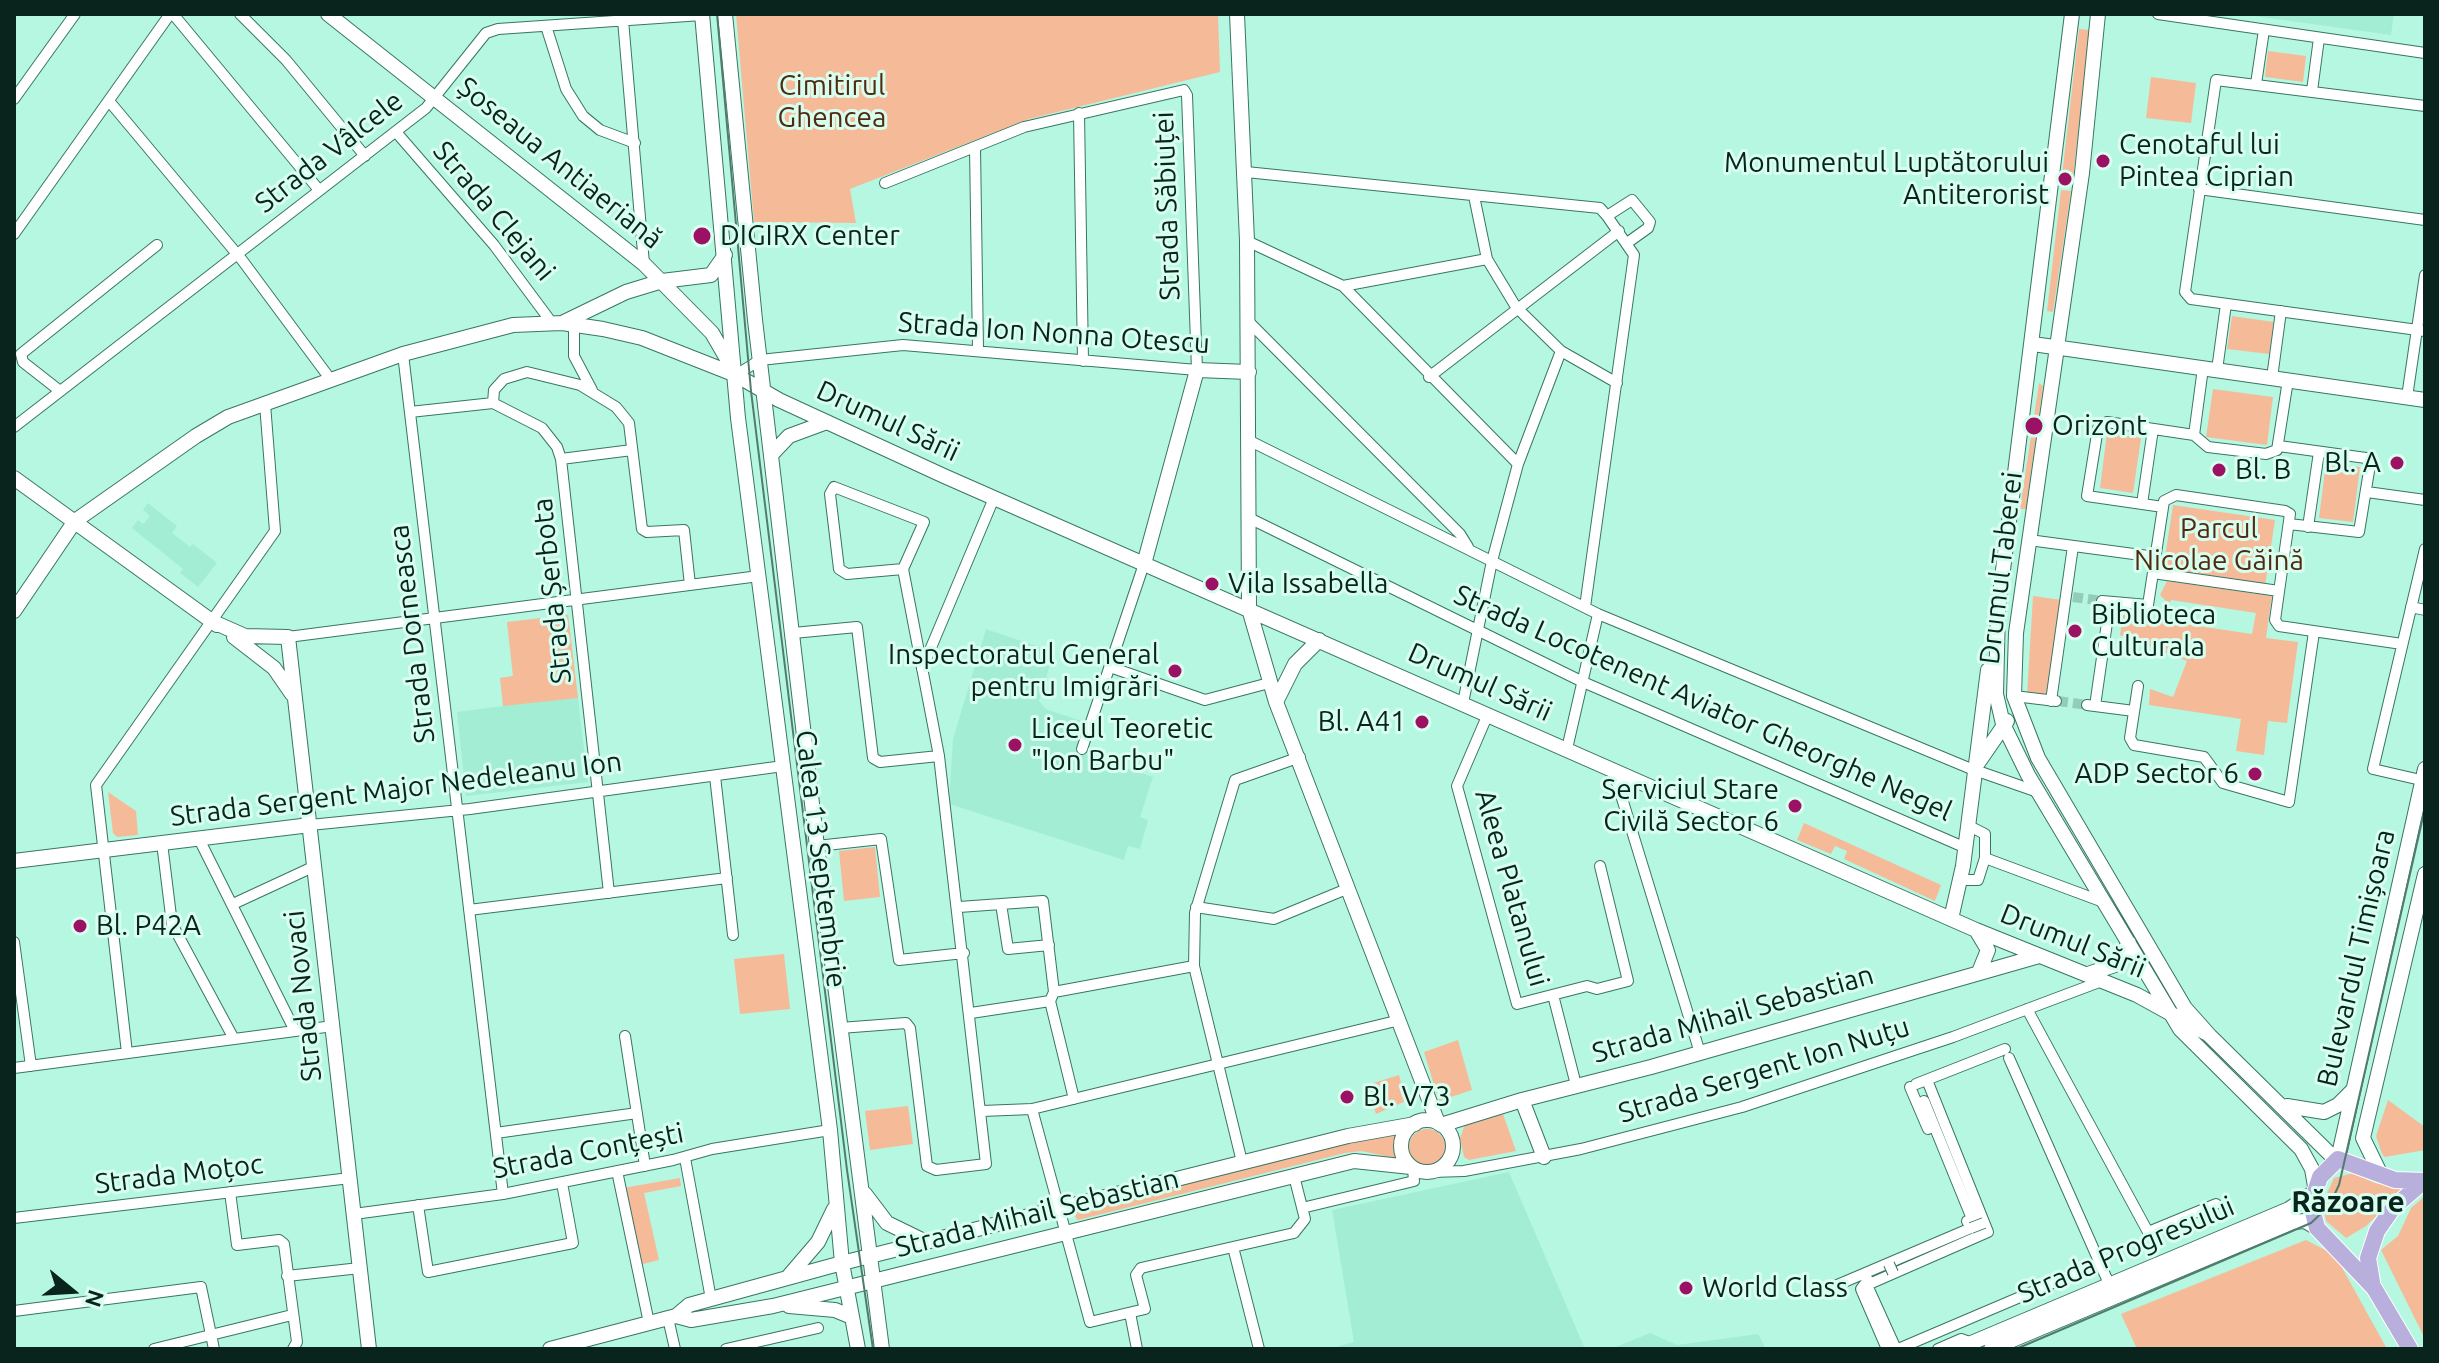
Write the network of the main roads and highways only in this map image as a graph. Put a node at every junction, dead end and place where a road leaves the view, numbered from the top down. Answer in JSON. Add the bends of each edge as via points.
{"nodes":[{"id":1,"x":328,"y":14,"type":"edge"},
{"id":2,"x":725,"y":14,"type":"edge"},
{"id":3,"x":1237,"y":14,"type":"edge"},
{"id":4,"x":2072,"y":14,"type":"edge"},
{"id":5,"x":2098,"y":14,"type":"edge"},
{"id":6,"x":702,"y":15,"type":"edge"},
{"id":7,"x":725,"y":254,"type":"junction"},
{"id":8,"x":662,"y":281,"type":"junction"},
{"id":9,"x":563,"y":323,"type":"junction"},
{"id":10,"x":2033,"y":344,"type":"junction"},
{"id":11,"x":2057,"y":347,"type":"junction"},
{"id":12,"x":1249,"y":372,"type":"junction"},
{"id":13,"x":736,"y":375,"type":"junction"},
{"id":14,"x":763,"y":391,"type":"junction"},
{"id":15,"x":2425,"y":400,"type":"edge"},
{"id":16,"x":827,"y":422,"type":"junction"},
{"id":17,"x":771,"y":455,"type":"junction"},
{"id":18,"x":14,"y":478,"type":"edge"},
{"id":19,"x":2011,"y":514,"type":"junction"},
{"id":20,"x":2033,"y":517,"type":"junction"},
{"id":21,"x":75,"y":521,"type":"junction"},
{"id":22,"x":1144,"y":564,"type":"junction"},
{"id":23,"x":1249,"y":609,"type":"junction"},
{"id":24,"x":1998,"y":610,"type":"junction"},
{"id":25,"x":14,"y":611,"type":"edge"},
{"id":26,"x":211,"y":621,"type":"junction"},
{"id":27,"x":1319,"y":640,"type":"junction"},
{"id":28,"x":296,"y":702,"type":"junction"},
{"id":29,"x":1276,"y":702,"type":"junction"},
{"id":30,"x":2018,"y":712,"type":"junction"},
{"id":31,"x":2003,"y":724,"type":"junction"},
{"id":32,"x":1979,"y":772,"type":"junction"},
{"id":33,"x":2424,"y":777,"type":"edge"},
{"id":34,"x":310,"y":825,"type":"junction"},
{"id":35,"x":14,"y":861,"type":"edge"},
{"id":36,"x":2425,"y":874,"type":"edge"},
{"id":37,"x":1951,"y":919,"type":"junction"},
{"id":38,"x":1976,"y":930,"type":"junction"},
{"id":39,"x":2129,"y":943,"type":"junction"},
{"id":40,"x":2039,"y":956,"type":"junction"},
{"id":41,"x":1979,"y":972,"type":"junction"},
{"id":42,"x":2086,"y":974,"type":"junction"},
{"id":43,"x":2170,"y":1012,"type":"junction"},
{"id":44,"x":2206,"y":1033,"type":"junction"},
{"id":45,"x":2353,"y":1090,"type":"junction"},
{"id":46,"x":1522,"y":1100,"type":"junction"},
{"id":47,"x":1432,"y":1103,"type":"junction"},
{"id":48,"x":2282,"y":1105,"type":"junction"},
{"id":49,"x":1419,"y":1122,"type":"junction"},
{"id":50,"x":1440,"y":1124,"type":"junction"},
{"id":51,"x":1544,"y":1157,"type":"road end"},
{"id":52,"x":2337,"y":1160,"type":"junction"},
{"id":53,"x":1412,"y":1167,"type":"junction"},
{"id":54,"x":2380,"y":1173,"type":"junction"},
{"id":55,"x":2425,"y":1181,"type":"edge"},
{"id":56,"x":862,"y":1189,"type":"junction"},
{"id":57,"x":2314,"y":1190,"type":"junction"},
{"id":58,"x":836,"y":1205,"type":"junction"},
{"id":59,"x":2317,"y":1228,"type":"junction"},
{"id":60,"x":926,"y":1242,"type":"junction"},
{"id":61,"x":869,"y":1256,"type":"junction"},
{"id":62,"x":842,"y":1263,"type":"junction"},
{"id":63,"x":872,"y":1281,"type":"junction"},
{"id":64,"x":778,"y":1283,"type":"junction"},
{"id":65,"x":846,"y":1287,"type":"junction"},
{"id":66,"x":2374,"y":1288,"type":"junction"},
{"id":67,"x":773,"y":1306,"type":"junction"},
{"id":68,"x":672,"y":1317,"type":"junction"},
{"id":69,"x":852,"y":1317,"type":"junction"},
{"id":70,"x":2406,"y":1346,"type":"edge"},
{"id":71,"x":369,"y":1349,"type":"edge"},
{"id":72,"x":550,"y":1349,"type":"edge"},
{"id":73,"x":858,"y":1349,"type":"edge"},
{"id":74,"x":882,"y":1349,"type":"edge"},
{"id":75,"x":1957,"y":1349,"type":"edge"},
{"id":76,"x":1991,"y":1349,"type":"edge"}],
"edges":[{"from":1,"to":8,"type":"main road","name":"Șoseaua Antiaeriană"},
{"from":2,"to":14,"type":"main road","name":"Calea 13 Septembrie"},
{"from":3,"to":12,"type":"main road"},
{"from":4,"to":10,"type":"main road","name":"Drumul Taberei"},
{"from":5,"to":11,"type":"main road","name":"Drumul Taberei"},
{"from":6,"to":7,"type":"main road","name":"Calea 13 Septembrie"},
{"from":7,"to":8,"type":"main road","via":[[711,275]]},
{"from":7,"to":13,"type":"main road","name":"Calea 13 Septembrie"},
{"from":8,"to":9,"type":"main road","via":[[613,297]]},
{"from":8,"to":13,"type":"main road","name":"Șoseaua Antiaeriană","via":[[717,340]]},
{"from":9,"to":13,"type":"main road","name":"Drumul Sării","via":[[642,338]]},
{"from":9,"to":21,"type":"main road","via":[[513,325],[403,354],[213,425]]},
{"from":10,"to":11,"type":"main road"},
{"from":10,"to":19,"type":"main road","name":"Drumul Taberei"},
{"from":11,"to":15,"type":"main road"},
{"from":11,"to":20,"type":"main road","name":"Drumul Taberei"},
{"from":12,"to":22,"type":"main road","name":"Strada Ion Nonna Otescu","via":[[1197,370]]},
{"from":12,"to":23,"type":"main road"},
{"from":13,"to":14,"type":"main road","name":"Drumul Sării"},
{"from":13,"to":58,"type":"main road","name":"Calea 13 Septembrie"},
{"from":14,"to":16,"type":"main road","name":"Drumul Sării"},
{"from":14,"to":17,"type":"main road","name":"Calea 13 Septembrie"},
{"from":16,"to":17,"type":"main road","via":[[789,436]]},
{"from":16,"to":22,"type":"main road","name":"Drumul Sării"},
{"from":17,"to":56,"type":"main road","name":"Calea 13 Septembrie"},
{"from":18,"to":21,"type":"main road"},
{"from":19,"to":20,"type":"main road"},
{"from":19,"to":24,"type":"main road","name":"Drumul Taberei"},
{"from":20,"to":30,"type":"main road","name":"Drumul Taberei","via":[[2014,649]]},
{"from":21,"to":25,"type":"main road"},
{"from":21,"to":26,"type":"main road"},
{"from":22,"to":23,"type":"main road","name":"Drumul Sării"},
{"from":23,"to":27,"type":"main road","name":"Drumul Sării"},
{"from":23,"to":29,"type":"main road"},
{"from":24,"to":31,"type":"main road","name":"Drumul Taberei","via":[[1994,675]]},
{"from":24,"to":32,"type":"main road"},
{"from":26,"to":28,"type":"main road","via":[[274,668]]},
{"from":26,"to":28,"type":"main road","name":"Strada Novaci","via":[[245,636],[288,637]]},
{"from":27,"to":29,"type":"main road","via":[[1295,664]]},
{"from":27,"to":37,"type":"main road","name":"Drumul Sării"},
{"from":28,"to":34,"type":"main road","name":"Strada Novaci"},
{"from":29,"to":47,"type":"main road"},
{"from":30,"to":31,"type":"main road"},
{"from":30,"to":44,"type":"main road","name":"Drumul Taberei","via":[[2038,758],[2163,974]]},
{"from":31,"to":32,"type":"main road"},
{"from":31,"to":39,"type":"main road","name":"Drumul Taberei"},
{"from":32,"to":37,"type":"main road"},
{"from":33,"to":45,"type":"main road","name":"Bulevardul Timișoara"},
{"from":34,"to":35,"type":"main road","name":"Strada Sergent Major Nedeleanu Ion"},
{"from":34,"to":71,"type":"main road","name":"Strada Novaci"},
{"from":36,"to":54,"type":"main road","name":"Bulevardul Timișoara","via":[[2363,1138]]},
{"from":37,"to":38,"type":"main road","name":"Drumul Sării"},
{"from":38,"to":40,"type":"main road","name":"Drumul Sării"},
{"from":38,"to":41,"type":"main road","via":[[1988,950]]},
{"from":39,"to":42,"type":"main road","via":[[2115,965]]},
{"from":39,"to":43,"type":"main road","name":"Drumul Taberei"},
{"from":40,"to":41,"type":"main road","name":"Strada Mihail Sebastian"},
{"from":40,"to":42,"type":"main road","name":"Drumul Sării"},
{"from":41,"to":46,"type":"main road","name":"Strada Mihail Sebastian"},
{"from":42,"to":43,"type":"main road","name":"Drumul Sării"},
{"from":43,"to":44,"type":"main road","name":"Drumul Sării"},
{"from":43,"to":57,"type":"main road","name":"Drumul Taberei","via":[[2191,1044],[2301,1149],[2312,1169]]},
{"from":44,"to":48,"type":"main road"},
{"from":45,"to":48,"type":"main road","via":[[2324,1112]]},
{"from":45,"to":52,"type":"main road","name":"Bulevardul Timișoara"},
{"from":46,"to":50,"type":"main road","name":"Strada Mihail Sebastian"},
{"from":46,"to":51,"type":"main road"},
{"from":47,"to":49,"type":"main road"},
{"from":47,"to":50,"type":"main road"},
{"from":48,"to":52,"type":"main road"},
{"from":49,"to":50,"type":"main road"},
{"from":49,"to":53,"type":"main road","via":[[1401,1144]]},
{"from":49,"to":60,"type":"main road","name":"Strada Mihail Sebastian"},
{"from":50,"to":53,"type":"main road","via":[[1450,1134],[1453,1150],[1445,1165],[1431,1172]]},
{"from":52,"to":54,"type":"main road"},
{"from":52,"to":57,"type":"main road"},
{"from":53,"to":63,"type":"main road","name":"Strada Mihail Sebastian","via":[[1362,1161]]},
{"from":54,"to":55,"type":"main road","via":[[2395,1180]]},
{"from":55,"to":66,"type":"main road","via":[[2387,1216],[2373,1238],[2368,1258]]},
{"from":56,"to":60,"type":"main road","name":"Strada Mihail Sebastian","via":[[887,1223]]},
{"from":56,"to":61,"type":"main road","name":"Calea 13 Septembrie"},
{"from":57,"to":59,"type":"main road","via":[[2311,1209]]},
{"from":57,"to":75,"type":"main road","name":"Strada Progresului","via":[[2295,1206]]},
{"from":58,"to":62,"type":"main road","name":"Calea 13 Septembrie"},
{"from":58,"to":64,"type":"main road","via":[[818,1242]]},
{"from":59,"to":66,"type":"main road"},
{"from":59,"to":76,"type":"main road","name":"Strada Progresului","via":[[2293,1222]]},
{"from":60,"to":61,"type":"main road","name":"Strada Mihail Sebastian"},
{"from":61,"to":62,"type":"main road","name":"Strada Mihail Sebastian"},
{"from":61,"to":63,"type":"main road","name":"Calea 13 Septembrie"},
{"from":62,"to":64,"type":"main road","name":"Strada Mihail Sebastian"},
{"from":62,"to":65,"type":"main road","name":"Calea 13 Septembrie"},
{"from":63,"to":65,"type":"main road","name":"Strada Mihail Sebastian"},
{"from":63,"to":74,"type":"main road","name":"Calea 13 Septembrie"},
{"from":64,"to":68,"type":"main road","name":"Strada Mihail Sebastian","via":[[689,1305]]},
{"from":65,"to":67,"type":"main road","name":"Strada Mihail Sebastian"},
{"from":65,"to":69,"type":"main road","name":"Calea 13 Septembrie"},
{"from":66,"to":70,"type":"main road"},
{"from":67,"to":68,"type":"main road","name":"Strada Mihail Sebastian","via":[[691,1320]]},
{"from":67,"to":69,"type":"main road","via":[[827,1308]]},
{"from":68,"to":72,"type":"main road","name":"Strada Mihail Sebastian"},
{"from":69,"to":73,"type":"main road","name":"Calea 13 Septembrie"}]}
